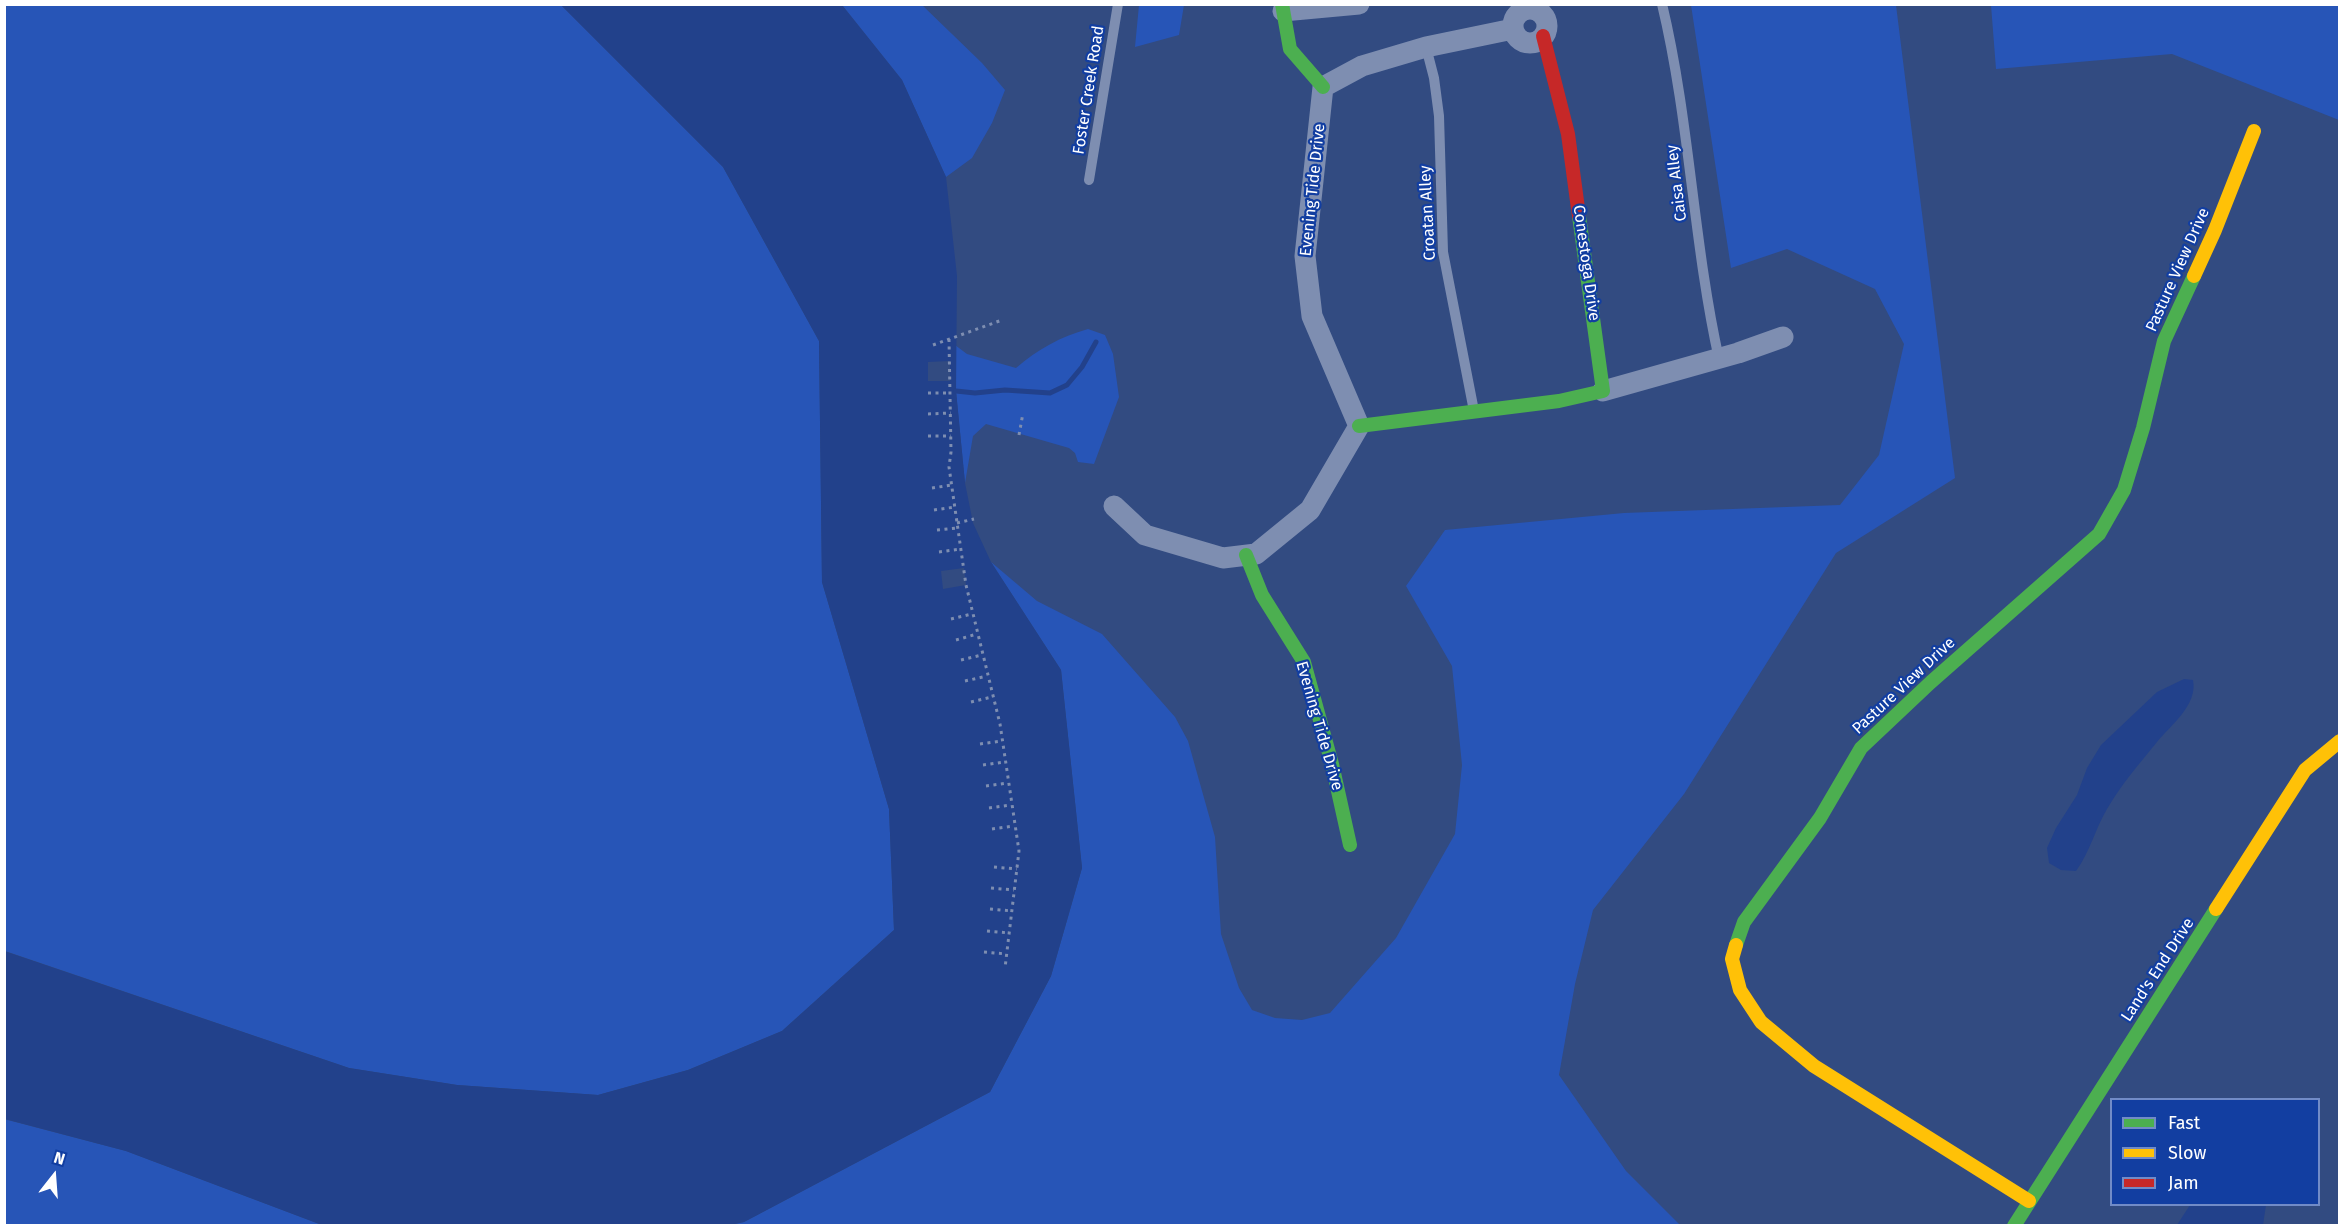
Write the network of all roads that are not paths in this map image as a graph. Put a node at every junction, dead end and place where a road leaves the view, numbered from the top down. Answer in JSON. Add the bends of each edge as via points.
{"nodes":[{"id":1,"x":1118,"y":4,"type":"edge"},
{"id":2,"x":1359,"y":4,"type":"edge"},
{"id":3,"x":1662,"y":4,"type":"edge"},
{"id":4,"x":1532,"y":7,"type":"edge"},
{"id":5,"x":1282,"y":8,"type":"edge"},
{"id":6,"x":1513,"y":29,"type":"junction"},
{"id":7,"x":1543,"y":36,"type":"junction"},
{"id":8,"x":1426,"y":47,"type":"junction"},
{"id":9,"x":1323,"y":87,"type":"junction"},
{"id":10,"x":2254,"y":131,"type":"dead end"},
{"id":11,"x":1089,"y":180,"type":"dead end"},
{"id":12,"x":1783,"y":337,"type":"dead end"},
{"id":13,"x":1719,"y":359,"type":"junction"},
{"id":14,"x":1603,"y":391,"type":"junction"},
{"id":15,"x":1474,"y":412,"type":"junction"},
{"id":16,"x":1359,"y":426,"type":"junction"},
{"id":17,"x":1114,"y":506,"type":"dead end"},
{"id":18,"x":1246,"y":555,"type":"junction"},
{"id":19,"x":2340,"y":741,"type":"edge"},
{"id":20,"x":1350,"y":845,"type":"dead end"},
{"id":21,"x":2029,"y":1201,"type":"junction"},
{"id":22,"x":2014,"y":1226,"type":"edge"}],
"edges":[{"from":1,"to":11,"type":"lane","name":"Foster Creek Road"},
{"from":2,"to":5,"type":"street"},
{"from":3,"to":13,"type":"lane","name":"Caisa Alley","via":[[1675,58],[1707,305]]},
{"from":4,"to":6,"type":"street","via":[[1518,14]]},
{"from":4,"to":7,"type":"street","via":[[1546,21]]},
{"from":5,"to":9,"type":"street","via":[[1290,49]]},
{"from":6,"to":7,"type":"street","via":[[1518,38],[1528,43]]},
{"from":6,"to":8,"type":"street"},
{"from":7,"to":14,"type":"street","name":"Conestoga Drive","via":[[1568,134]]},
{"from":8,"to":9,"type":"street","via":[[1362,66]]},
{"from":8,"to":15,"type":"lane","name":"Croatan Alley","via":[[1439,116],[1443,252]]},
{"from":9,"to":16,"type":"street","name":"Evening Tide Drive","via":[[1305,256],[1312,316]]},
{"from":10,"to":21,"type":"street","name":"Pasture View Drive","via":[[2215,230],[2164,341],[2124,490],[2099,534],[1861,748],[1820,818],[1744,922],[1732,959],[1740,990],[1761,1022],[1814,1066]]},
{"from":12,"to":13,"type":"street"},
{"from":13,"to":14,"type":"street"},
{"from":14,"to":15,"type":"street"},
{"from":15,"to":16,"type":"street"},
{"from":16,"to":18,"type":"street","via":[[1310,510],[1256,554]]},
{"from":17,"to":18,"type":"street","via":[[1145,535],[1223,558]]},
{"from":18,"to":20,"type":"street","name":"Evening Tide Drive","via":[[1262,595],[1304,662]]},
{"from":19,"to":21,"type":"street","name":"Land's End Drive","via":[[2305,770]]},
{"from":21,"to":22,"type":"street","name":"Land's End Drive"}]}
